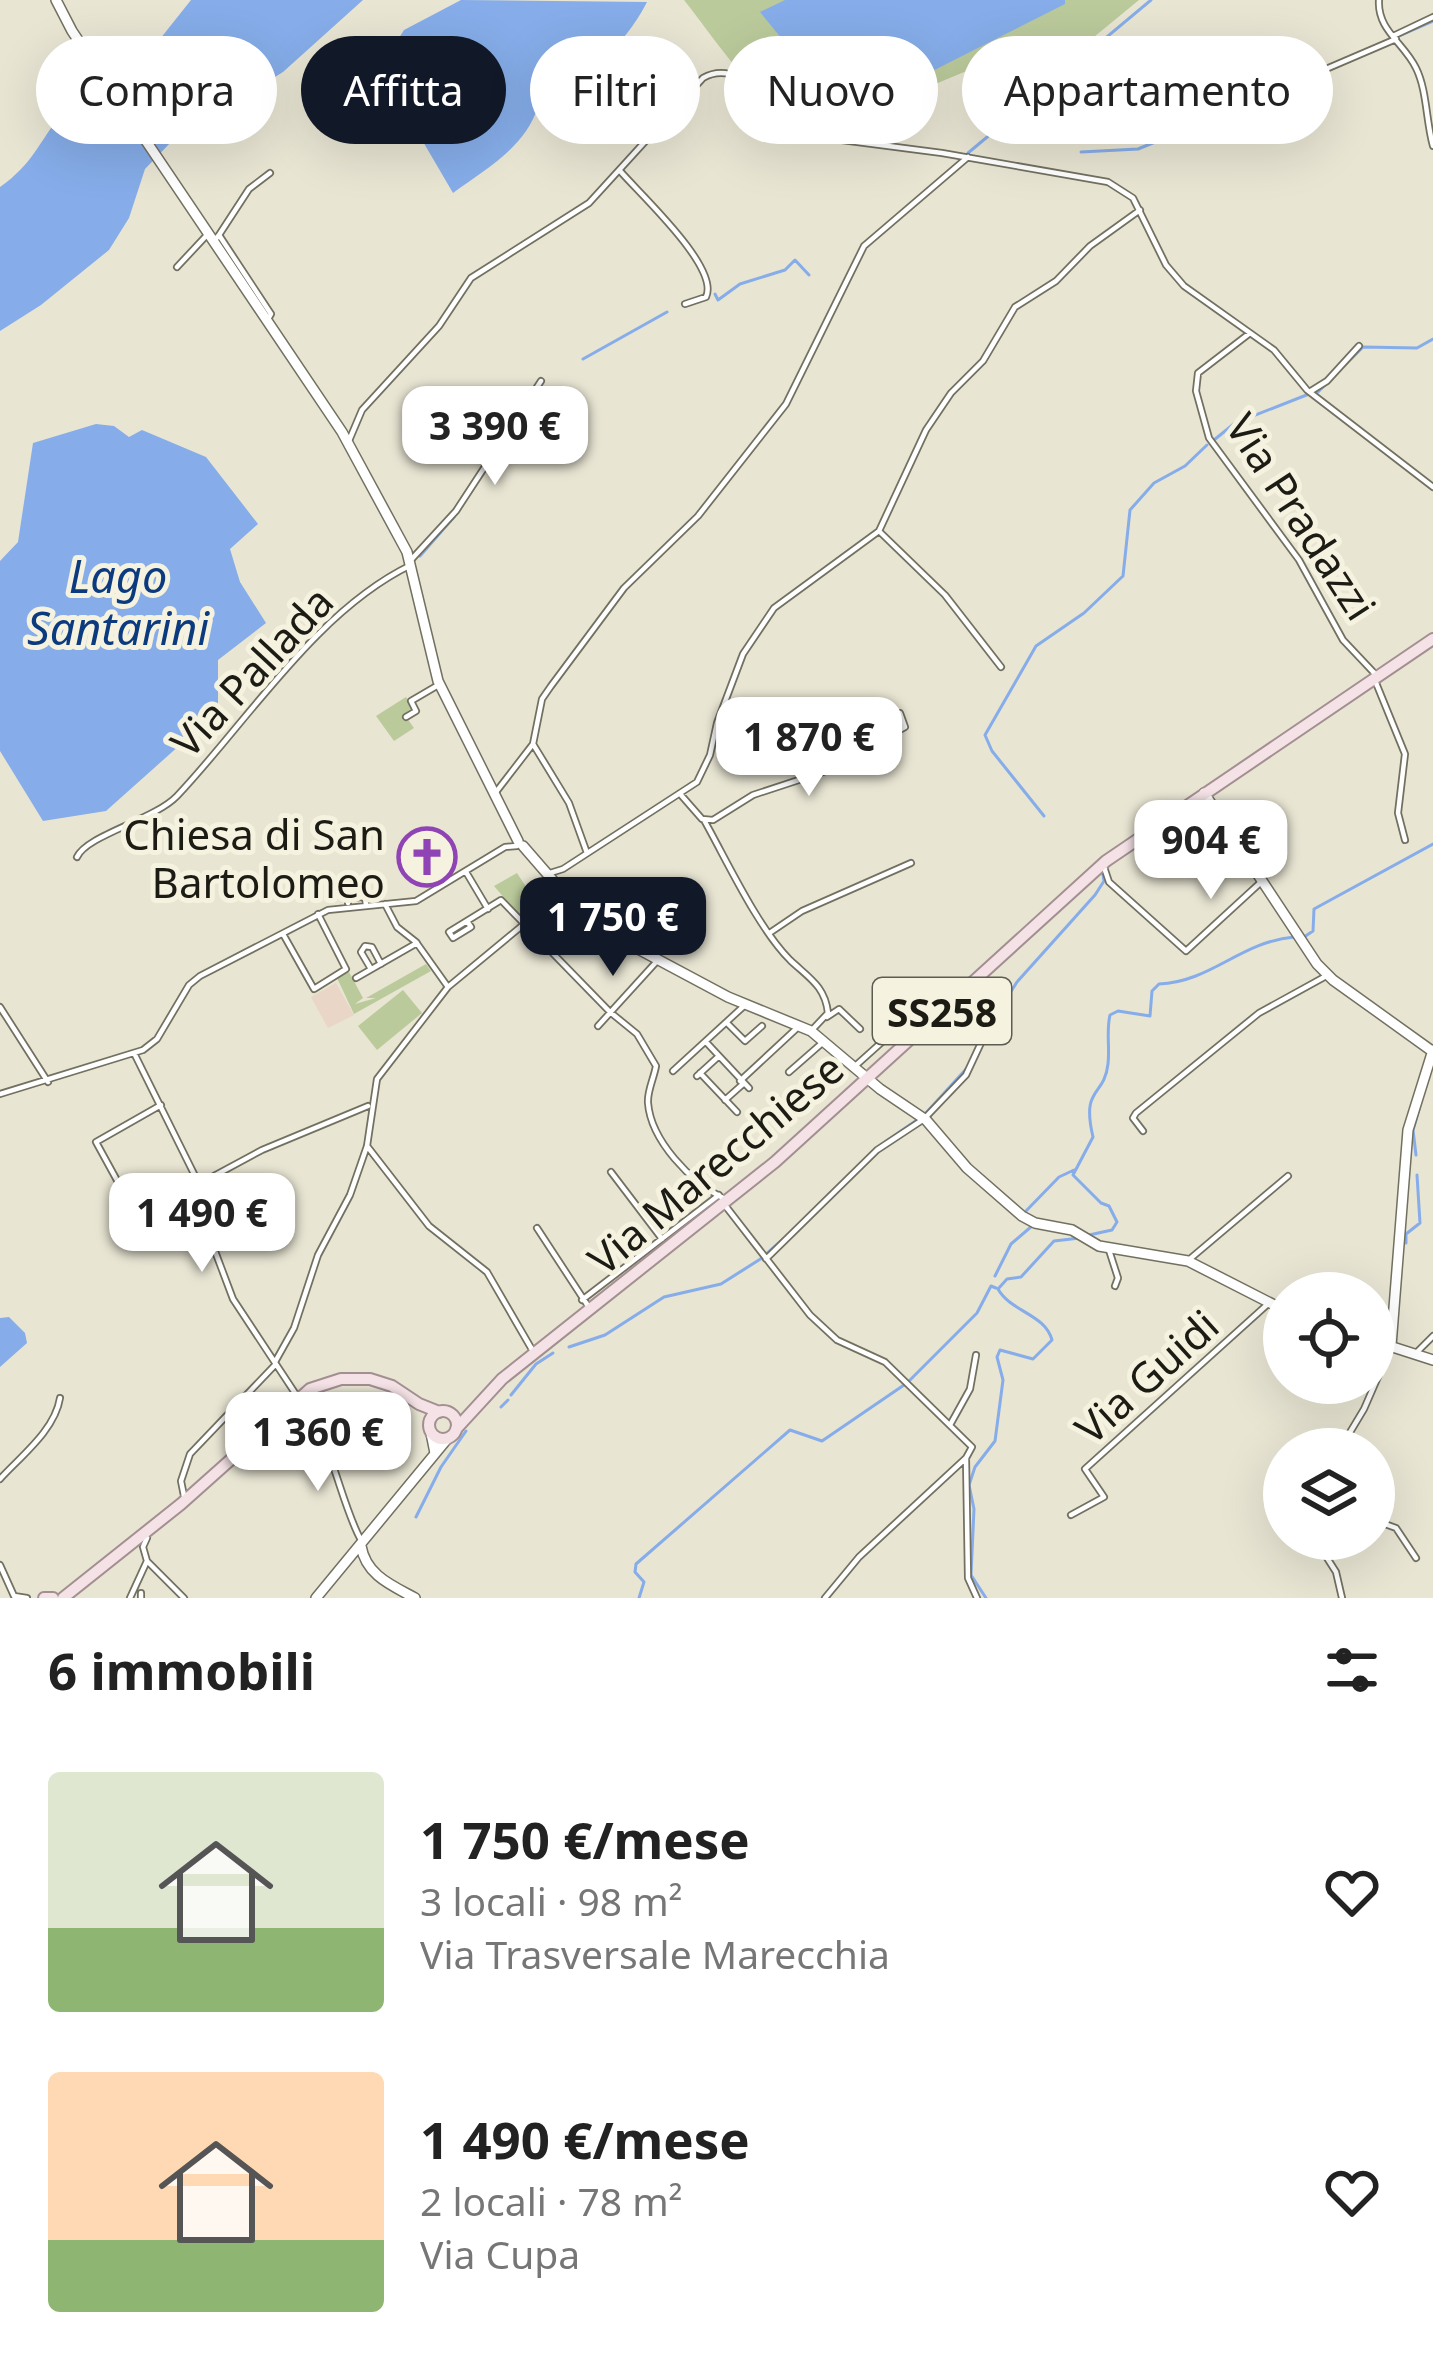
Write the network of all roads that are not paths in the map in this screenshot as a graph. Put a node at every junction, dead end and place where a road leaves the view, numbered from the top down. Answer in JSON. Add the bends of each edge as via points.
{"nodes":[{"id":1,"x":56,"y":0,"type":"edge"},
{"id":2,"x":1379,"y":0,"type":"edge"},
{"id":3,"x":1433,"y":17,"type":"edge"},
{"id":4,"x":1395,"y":38,"type":"junction"},
{"id":5,"x":1333,"y":65,"type":"edge"},
{"id":6,"x":1433,"y":146,"type":"edge"},
{"id":7,"x":968,"y":157,"type":"junction"},
{"id":8,"x":619,"y":171,"type":"junction"},
{"id":9,"x":270,"y":173,"type":"dead end"},
{"id":10,"x":1140,"y":210,"type":"junction"},
{"id":11,"x":214,"y":237,"type":"junction"},
{"id":12,"x":177,"y":267,"type":"dead end"},
{"id":13,"x":685,"y":304,"type":"dead end"},
{"id":14,"x":1250,"y":333,"type":"junction"},
{"id":15,"x":1359,"y":346,"type":"dead end"},
{"id":16,"x":542,"y":381,"type":"dead end"},
{"id":17,"x":1310,"y":392,"type":"junction"},
{"id":18,"x":356,"y":428,"type":"junction"},
{"id":19,"x":347,"y":441,"type":"junction"},
{"id":20,"x":358,"y":459,"type":"junction"},
{"id":21,"x":1433,"y":487,"type":"edge"},
{"id":22,"x":879,"y":531,"type":"junction"},
{"id":23,"x":411,"y":563,"type":"junction"},
{"id":24,"x":1433,"y":639,"type":"edge"},
{"id":25,"x":1000,"y":667,"type":"dead end"},
{"id":26,"x":1376,"y":677,"type":"junction"},
{"id":27,"x":440,"y":684,"type":"junction"},
{"id":28,"x":901,"y":713,"type":"dead end"},
{"id":29,"x":406,"y":717,"type":"dead end"},
{"id":30,"x":533,"y":744,"type":"junction"},
{"id":31,"x":495,"y":794,"type":"junction"},
{"id":32,"x":1204,"y":794,"type":"junction"},
{"id":33,"x":681,"y":795,"type":"junction"},
{"id":34,"x":704,"y":820,"type":"junction"},
{"id":35,"x":1405,"y":840,"type":"dead end"},
{"id":36,"x":517,"y":844,"type":"junction"},
{"id":37,"x":587,"y":854,"type":"junction"},
{"id":38,"x":77,"y":857,"type":"dead end"},
{"id":39,"x":911,"y":863,"type":"dead end"},
{"id":40,"x":1103,"y":864,"type":"junction"},
{"id":41,"x":466,"y":872,"type":"junction"},
{"id":42,"x":546,"y":875,"type":"junction"},
{"id":43,"x":1262,"y":881,"type":"junction"},
{"id":44,"x":569,"y":899,"type":"junction"},
{"id":45,"x":385,"y":904,"type":"junction"},
{"id":46,"x":488,"y":908,"type":"junction"},
{"id":47,"x":318,"y":914,"type":"junction"},
{"id":48,"x":467,"y":921,"type":"dead end"},
{"id":49,"x":523,"y":925,"type":"junction"},
{"id":50,"x":283,"y":932,"type":"junction"},
{"id":51,"x":770,"y":932,"type":"junction"},
{"id":52,"x":531,"y":934,"type":"junction"},
{"id":53,"x":417,"y":943,"type":"junction"},
{"id":54,"x":658,"y":960,"type":"junction"},
{"id":55,"x":381,"y":964,"type":"junction"},
{"id":56,"x":371,"y":970,"type":"junction"},
{"id":57,"x":1328,"y":975,"type":"junction"},
{"id":58,"x":356,"y":978,"type":"dead end"},
{"id":59,"x":448,"y":987,"type":"junction"},
{"id":60,"x":745,"y":1005,"type":"junction"},
{"id":61,"x":0,"y":1007,"type":"edge"},
{"id":62,"x":610,"y":1012,"type":"junction"},
{"id":63,"x":827,"y":1017,"type":"junction"},
{"id":64,"x":727,"y":1023,"type":"junction"},
{"id":65,"x":800,"y":1025,"type":"junction"},
{"id":66,"x":598,"y":1026,"type":"dead end"},
{"id":67,"x":762,"y":1026,"type":"dead end"},
{"id":68,"x":860,"y":1029,"type":"dead end"},
{"id":69,"x":987,"y":1030,"type":"dead end"},
{"id":70,"x":812,"y":1031,"type":"junction"},
{"id":71,"x":824,"y":1041,"type":"junction"},
{"id":72,"x":706,"y":1042,"type":"junction"},
{"id":73,"x":1432,"y":1051,"type":"edge"},
{"id":74,"x":134,"y":1053,"type":"junction"},
{"id":75,"x":718,"y":1056,"type":"junction"},
{"id":76,"x":843,"y":1058,"type":"junction"},
{"id":77,"x":673,"y":1071,"type":"dead end"},
{"id":78,"x":789,"y":1072,"type":"dead end"},
{"id":79,"x":859,"y":1072,"type":"junction"},
{"id":80,"x":48,"y":1082,"type":"junction"},
{"id":81,"x":744,"y":1084,"type":"junction"},
{"id":82,"x":810,"y":1088,"type":"dead end"},
{"id":83,"x":0,"y":1094,"type":"edge"},
{"id":84,"x":725,"y":1100,"type":"junction"},
{"id":85,"x":161,"y":1105,"type":"junction"},
{"id":86,"x":371,"y":1105,"type":"junction"},
{"id":87,"x":737,"y":1112,"type":"dead end"},
{"id":88,"x":924,"y":1119,"type":"junction"},
{"id":89,"x":1143,"y":1132,"type":"dead end"},
{"id":90,"x":367,"y":1146,"type":"junction"},
{"id":91,"x":611,"y":1172,"type":"dead end"},
{"id":92,"x":1288,"y":1176,"type":"dead end"},
{"id":93,"x":198,"y":1185,"type":"junction"},
{"id":94,"x":724,"y":1200,"type":"junction"},
{"id":95,"x":537,"y":1228,"type":"dead end"},
{"id":96,"x":662,"y":1239,"type":"junction"},
{"id":97,"x":1108,"y":1247,"type":"junction"},
{"id":98,"x":766,"y":1259,"type":"junction"},
{"id":99,"x":1188,"y":1261,"type":"junction"},
{"id":100,"x":1115,"y":1286,"type":"dead end"},
{"id":101,"x":1395,"y":1295,"type":"edge"},
{"id":102,"x":1263,"y":1301,"type":"edge"},
{"id":103,"x":586,"y":1305,"type":"junction"},
{"id":104,"x":1263,"y":1309,"type":"edge"},
{"id":105,"x":1433,"y":1336,"type":"edge"},
{"id":106,"x":1395,"y":1347,"type":"edge"},
{"id":107,"x":534,"y":1353,"type":"junction"},
{"id":108,"x":1414,"y":1354,"type":"junction"},
{"id":109,"x":976,"y":1355,"type":"dead end"},
{"id":110,"x":1433,"y":1360,"type":"edge"},
{"id":111,"x":275,"y":1363,"type":"junction"},
{"id":112,"x":295,"y":1393,"type":"dead end"},
{"id":113,"x":60,"y":1398,"type":"dead end"},
{"id":114,"x":473,"y":1412,"type":"junction"},
{"id":115,"x":307,"y":1414,"type":"dead end"},
{"id":116,"x":438,"y":1420,"type":"junction"},
{"id":117,"x":950,"y":1425,"type":"junction"},
{"id":118,"x":452,"y":1433,"type":"junction"},
{"id":119,"x":434,"y":1458,"type":"junction"},
{"id":120,"x":966,"y":1458,"type":"junction"},
{"id":121,"x":184,"y":1473,"type":"junction"},
{"id":122,"x":217,"y":1473,"type":"junction"},
{"id":123,"x":0,"y":1479,"type":"edge"},
{"id":124,"x":1071,"y":1515,"type":"dead end"},
{"id":125,"x":166,"y":1516,"type":"junction"},
{"id":126,"x":1395,"y":1528,"type":"edge"},
{"id":127,"x":362,"y":1544,"type":"junction"},
{"id":128,"x":1416,"y":1558,"type":"dead end"},
{"id":129,"x":147,"y":1560,"type":"junction"},
{"id":130,"x":1328,"y":1560,"type":"edge"},
{"id":131,"x":107,"y":1562,"type":"junction"},
{"id":132,"x":0,"y":1565,"type":"edge"},
{"id":133,"x":66,"y":1595,"type":"edge"},
{"id":134,"x":20,"y":1598,"type":"edge"},
{"id":135,"x":47,"y":1598,"type":"edge"},
{"id":136,"x":130,"y":1598,"type":"edge"},
{"id":137,"x":184,"y":1598,"type":"edge"},
{"id":138,"x":316,"y":1598,"type":"edge"},
{"id":139,"x":415,"y":1598,"type":"edge"},
{"id":140,"x":825,"y":1598,"type":"edge"},
{"id":141,"x":977,"y":1598,"type":"edge"},
{"id":142,"x":1342,"y":1598,"type":"edge"}],
"edges":[{"from":1,"to":11,"type":"street"},
{"from":2,"to":4,"type":"street","via":[[1379,17]]},
{"from":3,"to":4,"type":"street"},
{"from":4,"to":5,"type":"street"},
{"from":4,"to":6,"type":"street","via":[[1423,83]]},
{"from":7,"to":8,"type":"street","via":[[803,135],[722,71],[703,78]]},
{"from":7,"to":10,"type":"street","via":[[1108,182]]},
{"from":7,"to":30,"type":"street","via":[[859,253],[786,404],[698,517],[624,588],[550,686]]},
{"from":8,"to":13,"type":"street","via":[[708,280],[706,297]]},
{"from":8,"to":18,"type":"street","via":[[573,215],[471,278],[362,410]]},
{"from":9,"to":11,"type":"street"},
{"from":10,"to":14,"type":"street","via":[[1172,274]]},
{"from":10,"to":22,"type":"street","via":[[1015,307],[926,430]]},
{"from":11,"to":12,"type":"street"},
{"from":11,"to":19,"type":"street"},
{"from":14,"to":17,"type":"street"},
{"from":14,"to":26,"type":"street","name":"Via Pradazzi","via":[[1198,373],[1204,424],[1299,560],[1332,624]]},
{"from":15,"to":17,"type":"street"},
{"from":16,"to":23,"type":"street","name":"Via Pallada","via":[[456,511]]},
{"from":17,"to":21,"type":"street"},
{"from":18,"to":19,"type":"street"},
{"from":18,"to":20,"type":"street"},
{"from":19,"to":20,"type":"street"},
{"from":20,"to":23,"type":"street"},
{"from":22,"to":25,"type":"street","via":[[945,595]]},
{"from":22,"to":33,"type":"street","via":[[774,608],[743,654],[704,771]]},
{"from":23,"to":27,"type":"street"},
{"from":23,"to":38,"type":"street","name":"Via Pallada","via":[[334,620],[175,798]]},
{"from":24,"to":26,"type":"main road","name":"Via Marecchiese","number":"SS258"},
{"from":26,"to":32,"type":"main road","name":"Via Marecchiese","number":"SS258"},
{"from":26,"to":35,"type":"street","via":[[1406,754],[1398,813]]},
{"from":27,"to":29,"type":"street","via":[[411,700],[416,710]]},
{"from":27,"to":31,"type":"street"},
{"from":28,"to":34,"type":"street","via":[[905,727],[845,761]]},
{"from":30,"to":31,"type":"street"},
{"from":30,"to":37,"type":"street","via":[[569,803]]},
{"from":31,"to":36,"type":"street"},
{"from":32,"to":40,"type":"main road","name":"Via Marecchiese","number":"SS258"},
{"from":32,"to":43,"type":"street"},
{"from":33,"to":34,"type":"street"},
{"from":33,"to":37,"type":"street"},
{"from":34,"to":51,"type":"street"},
{"from":36,"to":41,"type":"street"},
{"from":36,"to":42,"type":"street"},
{"from":37,"to":42,"type":"street"},
{"from":39,"to":51,"type":"street"},
{"from":40,"to":43,"type":"street","via":[[1109,882],[1186,951]]},
{"from":40,"to":79,"type":"main road","name":"Via Marecchiese","number":"SS258","via":[[923,1028]]},
{"from":41,"to":45,"type":"street","via":[[416,901]]},
{"from":41,"to":46,"type":"street"},
{"from":42,"to":44,"type":"street"},
{"from":43,"to":57,"type":"street"},
{"from":44,"to":52,"type":"street"},
{"from":44,"to":54,"type":"street"},
{"from":45,"to":47,"type":"street","via":[[349,902]]},
{"from":45,"to":53,"type":"street"},
{"from":46,"to":48,"type":"street"},
{"from":46,"to":49,"type":"street","via":[[501,901]]},
{"from":47,"to":50,"type":"street"},
{"from":47,"to":50,"type":"street","via":[[346,969],[314,989]]},
{"from":49,"to":52,"type":"street"},
{"from":49,"to":59,"type":"street"},
{"from":50,"to":74,"type":"street","via":[[196,979],[158,1039]]},
{"from":51,"to":63,"type":"street","via":[[823,989]]},
{"from":52,"to":62,"type":"street"},
{"from":53,"to":55,"type":"street"},
{"from":53,"to":59,"type":"street"},
{"from":54,"to":60,"type":"street"},
{"from":54,"to":62,"type":"street"},
{"from":55,"to":56,"type":"street"},
{"from":55,"to":56,"type":"street","via":[[365,946]]},
{"from":56,"to":58,"type":"street"},
{"from":57,"to":73,"type":"street"},
{"from":57,"to":89,"type":"street","via":[[1259,1013],[1136,1113]]},
{"from":59,"to":86,"type":"street","via":[[376,1079]]},
{"from":60,"to":64,"type":"street"},
{"from":60,"to":65,"type":"street"},
{"from":61,"to":80,"type":"street"},
{"from":62,"to":66,"type":"street"},
{"from":62,"to":94,"type":"street","via":[[654,1059],[648,1100],[663,1143]]},
{"from":63,"to":68,"type":"street","via":[[839,1009]]},
{"from":63,"to":70,"type":"street"},
{"from":64,"to":67,"type":"street","via":[[745,1041]]},
{"from":64,"to":72,"type":"street"},
{"from":65,"to":70,"type":"street"},
{"from":65,"to":81,"type":"street"},
{"from":69,"to":88,"type":"street","via":[[966,1076]]},
{"from":70,"to":71,"type":"street"},
{"from":71,"to":76,"type":"street"},
{"from":71,"to":78,"type":"street"},
{"from":72,"to":75,"type":"street"},
{"from":72,"to":77,"type":"street"},
{"from":73,"to":101,"type":"street","via":[[1408,1130]]},
{"from":74,"to":80,"type":"street"},
{"from":74,"to":85,"type":"street"},
{"from":75,"to":81,"type":"street"},
{"from":75,"to":84,"type":"street","via":[[698,1074]]},
{"from":76,"to":79,"type":"street"},
{"from":76,"to":82,"type":"street"},
{"from":79,"to":88,"type":"street"},
{"from":79,"to":94,"type":"main road","name":"Via Marecchiese","number":"SS258","via":[[857,1088]]},
{"from":80,"to":83,"type":"street"},
{"from":81,"to":84,"type":"street"},
{"from":84,"to":87,"type":"street"},
{"from":85,"to":93,"type":"street"},
{"from":85,"to":93,"type":"street","via":[[97,1142],[136,1215]]},
{"from":86,"to":90,"type":"street"},
{"from":86,"to":93,"type":"street"},
{"from":88,"to":97,"type":"street","via":[[1022,1216]]},
{"from":88,"to":98,"type":"street","via":[[877,1150]]},
{"from":90,"to":107,"type":"street","via":[[430,1226],[494,1281]]},
{"from":90,"to":111,"type":"street"},
{"from":91,"to":96,"type":"street"},
{"from":92,"to":99,"type":"street"},
{"from":93,"to":111,"type":"street","via":[[233,1299]]},
{"from":94,"to":96,"type":"street"},
{"from":94,"to":98,"type":"street"},
{"from":94,"to":103,"type":"main road","name":"Via Marecchiese","number":"SS258"},
{"from":95,"to":103,"type":"street"},
{"from":96,"to":103,"type":"street"},
{"from":97,"to":99,"type":"street"},
{"from":97,"to":100,"type":"street"},
{"from":98,"to":117,"type":"street","via":[[810,1315],[885,1362]]},
{"from":99,"to":102,"type":"street"},
{"from":103,"to":107,"type":"main road","name":"Via Marecchiese","number":"SS258"},
{"from":104,"to":124,"type":"street","name":"Via Guidi","via":[[1085,1469],[1103,1497]]},
{"from":105,"to":108,"type":"street"},
{"from":106,"to":108,"type":"street"},
{"from":107,"to":114,"type":"main road","name":"Via Marecchiese","number":"SS258"},
{"from":108,"to":110,"type":"street"},
{"from":109,"to":117,"type":"street","via":[[970,1389]]},
{"from":111,"to":112,"type":"street"},
{"from":111,"to":121,"type":"street","via":[[202,1439]]},
{"from":113,"to":123,"type":"street","via":[[40,1437]]},
{"from":114,"to":116,"type":"main road"},
{"from":114,"to":118,"type":"main road","name":"Via Marecchiese","number":"SS258"},
{"from":115,"to":127,"type":"street"},
{"from":116,"to":118,"type":"main road"},
{"from":116,"to":118,"type":"main road"},
{"from":116,"to":119,"type":"street"},
{"from":116,"to":122,"type":"main road","via":[[382,1382],[331,1381],[298,1398]]},
{"from":117,"to":120,"type":"street","via":[[972,1447]]},
{"from":118,"to":119,"type":"street","name":"Via Marecchiese"},
{"from":119,"to":127,"type":"street","name":"Via Marecchiese"},
{"from":120,"to":140,"type":"street"},
{"from":120,"to":141,"type":"street","via":[[968,1577]]},
{"from":121,"to":122,"type":"street","via":[[191,1486]]},
{"from":121,"to":125,"type":"street","via":[[186,1493]]},
{"from":122,"to":125,"type":"main road"},
{"from":125,"to":129,"type":"street","via":[[143,1542]]},
{"from":125,"to":131,"type":"main road"},
{"from":126,"to":128,"type":"street"},
{"from":127,"to":138,"type":"street","name":"Via Marecchiese"},
{"from":127,"to":139,"type":"street","via":[[374,1573]]},
{"from":129,"to":131,"type":"street","via":[[135,1551]]},
{"from":129,"to":136,"type":"street"},
{"from":129,"to":137,"type":"street"},
{"from":130,"to":142,"type":"street"},
{"from":131,"to":133,"type":"main road"},
{"from":132,"to":134,"type":"street"},
{"from":133,"to":135,"type":"main road"},
{"from":134,"to":135,"type":"street"}]}
